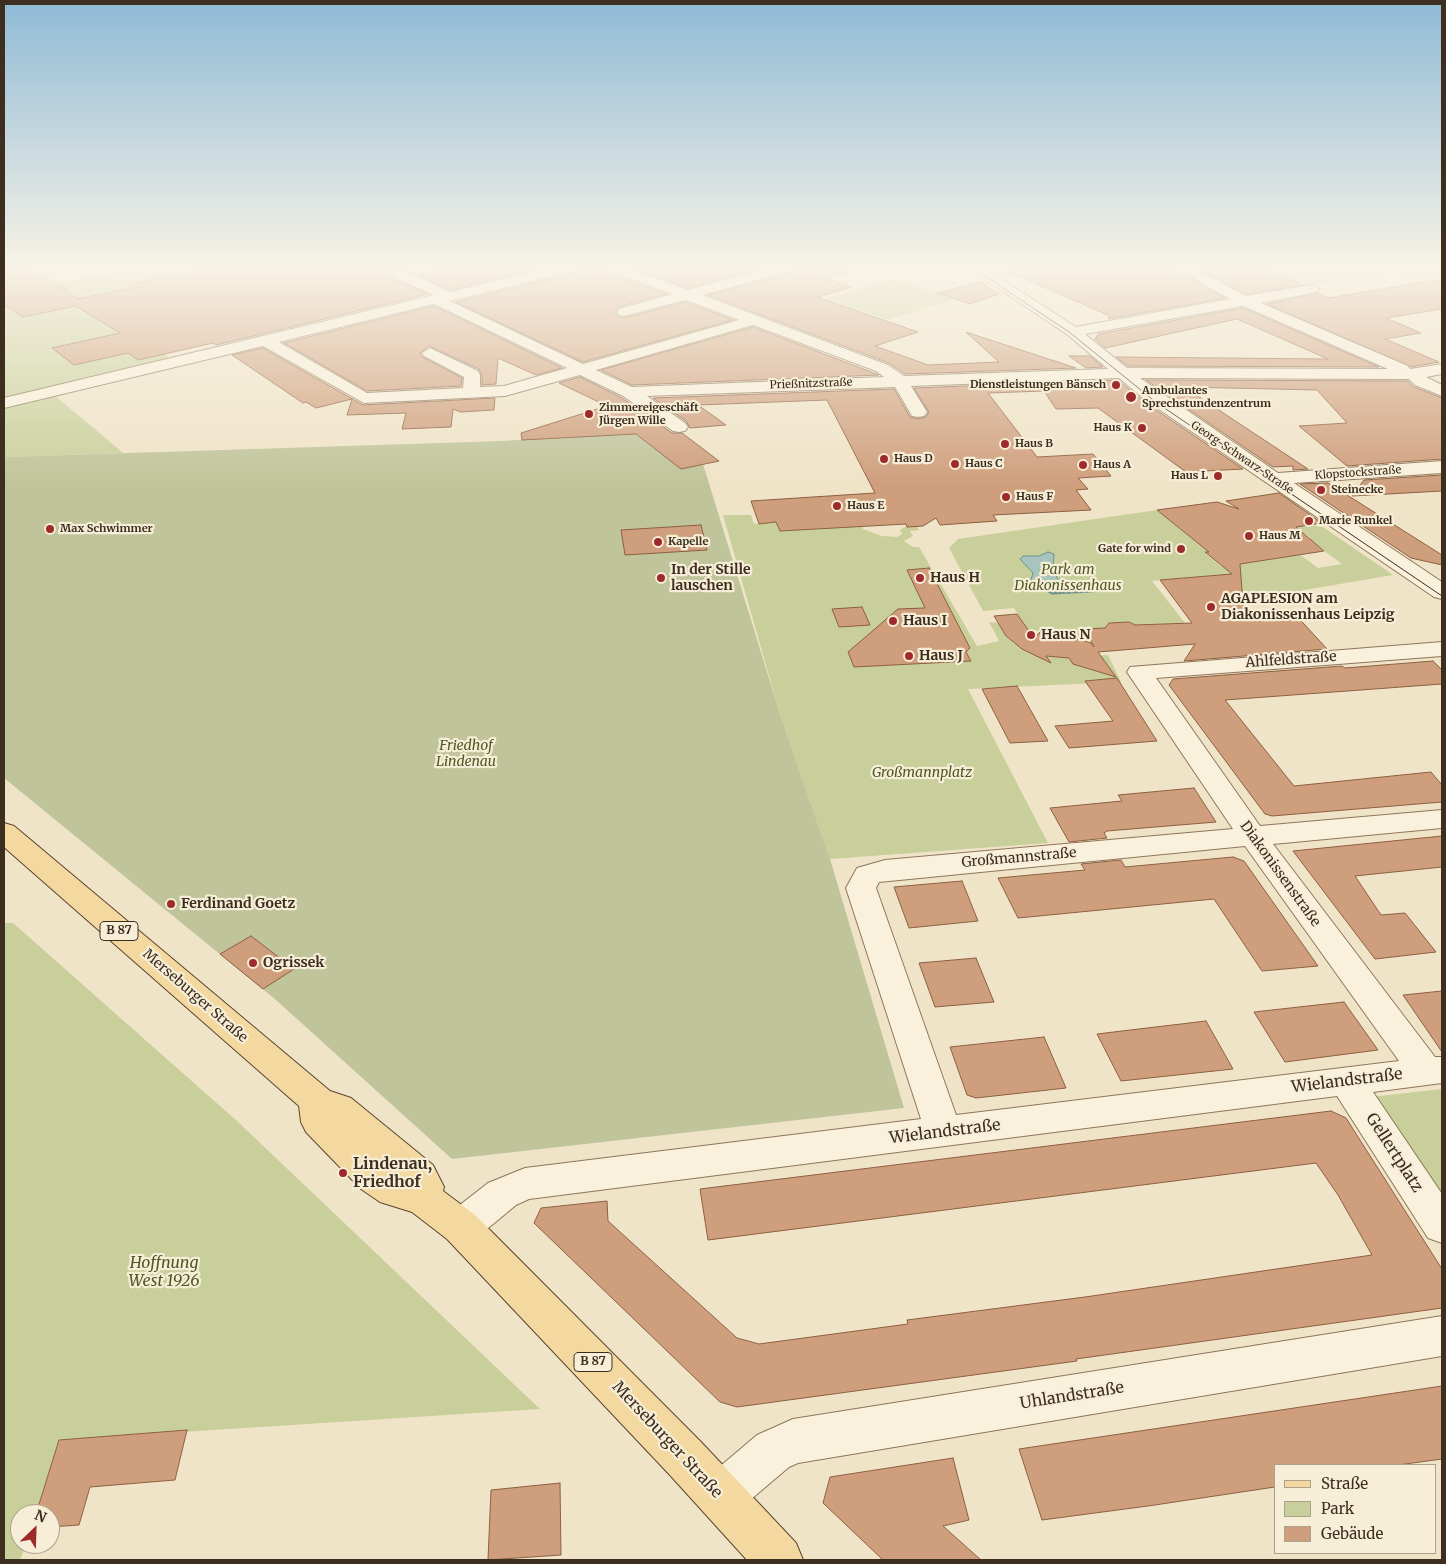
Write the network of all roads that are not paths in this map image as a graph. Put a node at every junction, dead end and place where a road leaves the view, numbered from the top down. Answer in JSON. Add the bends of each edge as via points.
{"nodes":[{"id":1,"x":268,"y":339,"type":"edge"},
{"id":2,"x":522,"y":339,"type":"edge"},
{"id":3,"x":687,"y":339,"type":"edge"},
{"id":4,"x":805,"y":339,"type":"edge"},
{"id":5,"x":1082,"y":339,"type":"edge"},
{"id":6,"x":1332,"y":339,"type":"edge"},
{"id":7,"x":264,"y":340,"type":"junction"},
{"id":8,"x":430,"y":353,"type":"dead end"},
{"id":9,"x":581,"y":369,"type":"junction"},
{"id":10,"x":1442,"y":369,"type":"edge"},
{"id":11,"x":1123,"y":372,"type":"junction"},
{"id":12,"x":1413,"y":374,"type":"junction"},
{"id":13,"x":900,"y":381,"type":"junction"},
{"id":14,"x":1442,"y":382,"type":"edge"},
{"id":15,"x":1442,"y":391,"type":"edge"},
{"id":16,"x":629,"y":392,"type":"junction"},
{"id":17,"x":471,"y":393,"type":"junction"},
{"id":18,"x":4,"y":403,"type":"edge"},
{"id":19,"x":918,"y":412,"type":"dead end"},
{"id":20,"x":678,"y":427,"type":"dead end"},
{"id":21,"x":1442,"y":467,"type":"edge"},
{"id":22,"x":1274,"y":479,"type":"junction"},
{"id":23,"x":1442,"y":571,"type":"edge"},
{"id":24,"x":1416,"y":574,"type":"junction"},
{"id":25,"x":1442,"y":592,"type":"edge"},
{"id":26,"x":1442,"y":649,"type":"edge"},
{"id":27,"x":1139,"y":672,"type":"joint"},
{"id":28,"x":1442,"y":819,"type":"edge"},
{"id":29,"x":4,"y":832,"type":"edge"},
{"id":30,"x":1252,"y":837,"type":"junction"},
{"id":31,"x":1434,"y":1072,"type":"edge"},
{"id":32,"x":1346,"y":1080,"type":"junction"},
{"id":33,"x":943,"y":1132,"type":"junction"},
{"id":34,"x":1442,"y":1226,"type":"edge"},
{"id":35,"x":460,"y":1227,"type":"junction"},
{"id":36,"x":1442,"y":1336,"type":"edge"},
{"id":37,"x":720,"y":1496,"type":"junction"},
{"id":38,"x":779,"y":1560,"type":"edge"}],
"edges":[{"from":1,"to":7,"type":"street"},
{"from":2,"to":9,"type":"street"},
{"from":3,"to":9,"type":"street"},
{"from":4,"to":13,"type":"street","via":[[882,368]]},
{"from":5,"to":11,"type":"street","name":"Georg-Schwarz-Straße"},
{"from":6,"to":12,"type":"street"},
{"from":7,"to":17,"type":"street","via":[[364,398]]},
{"from":7,"to":18,"type":"street"},
{"from":8,"to":17,"type":"street","via":[[472,375]]},
{"from":9,"to":16,"type":"street"},
{"from":9,"to":17,"type":"street","via":[[505,391]]},
{"from":10,"to":12,"type":"street","name":"Prießnitzstraße"},
{"from":11,"to":12,"type":"street","name":"Prießnitzstraße"},
{"from":11,"to":13,"type":"street","name":"Prießnitzstraße"},
{"from":11,"to":22,"type":"street","name":"Georg-Schwarz-Straße","via":[[1150,395]]},
{"from":12,"to":14,"type":"street"},
{"from":12,"to":15,"type":"street"},
{"from":13,"to":16,"type":"street","name":"Prießnitzstraße"},
{"from":13,"to":19,"type":"street"},
{"from":16,"to":20,"type":"street"},
{"from":21,"to":22,"type":"street","name":"Klopstockstraße"},
{"from":22,"to":24,"type":"street","name":"Georg-Schwarz-Straße"},
{"from":23,"to":24,"type":"street"},
{"from":24,"to":25,"type":"street","name":"Georg-Schwarz-Straße"},
{"from":26,"to":27,"type":"street","name":"Ahlfeldstraße"},
{"from":27,"to":30,"type":"street","name":"Diakonissenstraße"},
{"from":28,"to":30,"type":"street","name":"Großmannstraße"},
{"from":29,"to":35,"type":"main road","name":"Merseburger Straße","number":"B 87","via":[[318,1102],[338,1108],[420,1176],[425,1187],[423,1198]]},
{"from":30,"to":31,"type":"street","name":"Diakonissenstraße"},
{"from":30,"to":33,"type":"street","name":"Großmannstraße","via":[[885,870],[868,875],[860,888]]},
{"from":31,"to":32,"type":"street","name":"Wielandstraße"},
{"from":32,"to":33,"type":"street","name":"Wielandstraße"},
{"from":32,"to":34,"type":"street","name":"Gellertplatz"},
{"from":33,"to":35,"type":"street","name":"Wielandstraße","via":[[525,1184],[502,1194]]},
{"from":35,"to":37,"type":"main road","name":"Merseburger Straße","number":"B 87","via":[[507,1272]]},
{"from":36,"to":37,"type":"street","name":"Uhlandstraße","via":[[793,1441],[766,1456]]},
{"from":37,"to":38,"type":"main road","name":"Merseburger Straße","number":"B 87"}]}
